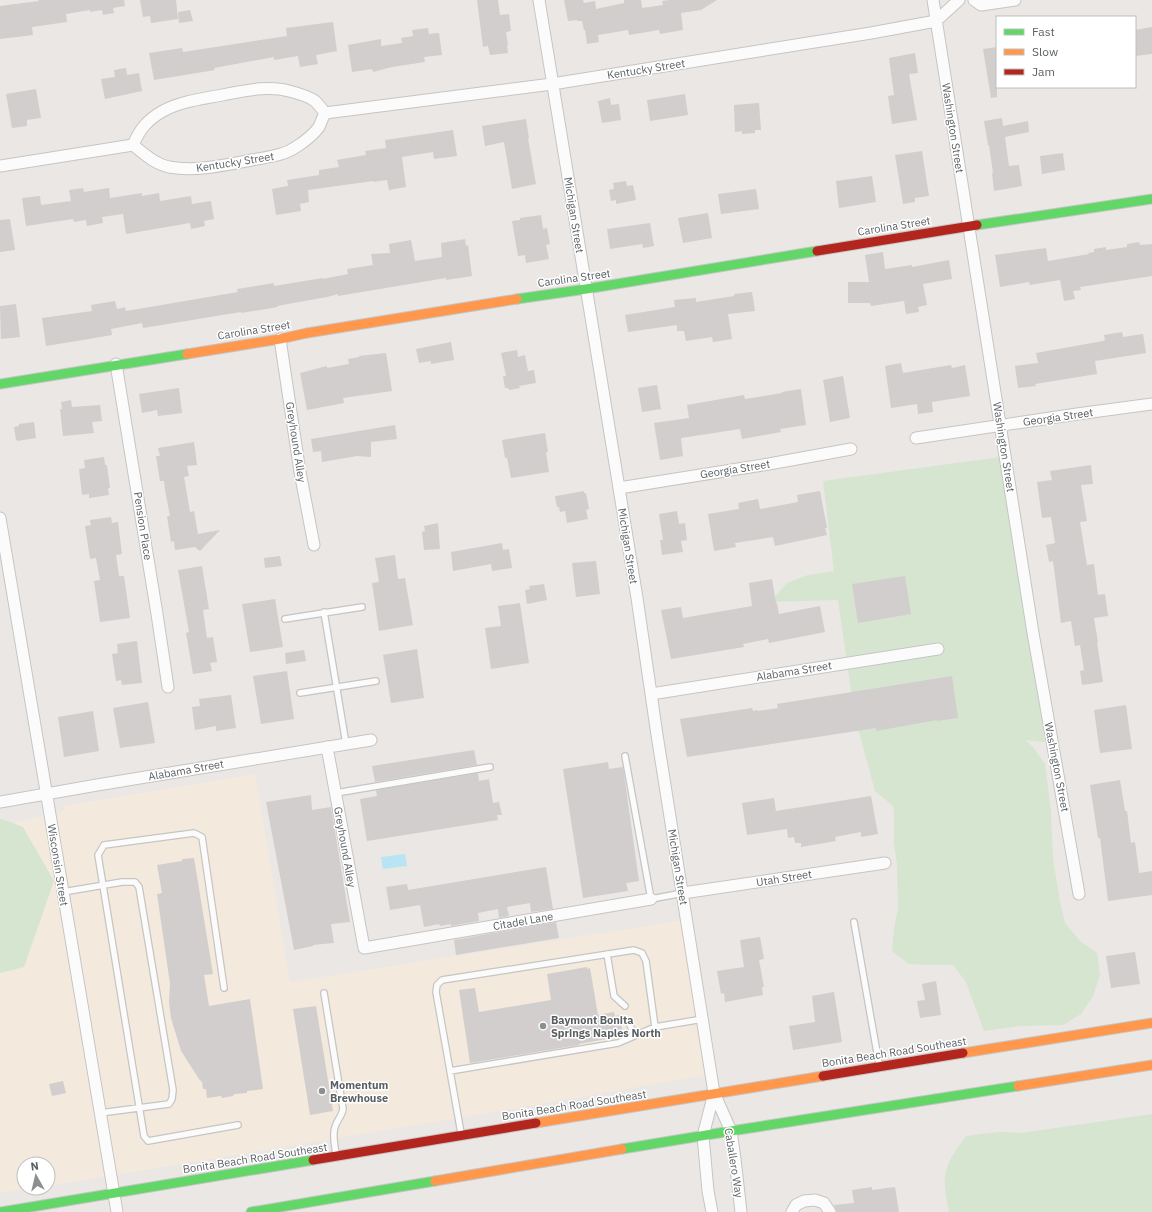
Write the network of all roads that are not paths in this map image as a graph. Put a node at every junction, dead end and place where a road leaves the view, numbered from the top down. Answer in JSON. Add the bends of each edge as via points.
{"nodes":[{"id":1,"x":539,"y":0,"type":"edge"},
{"id":2,"x":933,"y":0,"type":"edge"},
{"id":3,"x":959,"y":0,"type":"edge"},
{"id":4,"x":974,"y":0,"type":"edge"},
{"id":5,"x":1015,"y":0,"type":"edge"},
{"id":6,"x":936,"y":21,"type":"junction"},
{"id":7,"x":552,"y":84,"type":"junction"},
{"id":8,"x":325,"y":113,"type":"junction"},
{"id":9,"x":133,"y":145,"type":"junction"},
{"id":10,"x":0,"y":166,"type":"edge"},
{"id":11,"x":1152,"y":199,"type":"edge"},
{"id":12,"x":968,"y":227,"type":"junction"},
{"id":13,"x":586,"y":289,"type":"junction"},
{"id":14,"x":280,"y":339,"type":"junction"},
{"id":15,"x":116,"y":364,"type":"junction"},
{"id":16,"x":0,"y":384,"type":"edge"},
{"id":17,"x":1152,"y":404,"type":"edge"},
{"id":18,"x":1001,"y":425,"type":"junction"},
{"id":19,"x":916,"y":438,"type":"dead end"},
{"id":20,"x":851,"y":449,"type":"dead end"},
{"id":21,"x":619,"y":488,"type":"junction"},
{"id":22,"x":0,"y":518,"type":"edge"},
{"id":23,"x":314,"y":545,"type":"dead end"},
{"id":24,"x":362,"y":607,"type":"dead end"},
{"id":25,"x":324,"y":612,"type":"junction"},
{"id":26,"x":285,"y":619,"type":"dead end"},
{"id":27,"x":938,"y":649,"type":"dead end"},
{"id":28,"x":376,"y":681,"type":"dead end"},
{"id":29,"x":168,"y":687,"type":"dead end"},
{"id":30,"x":337,"y":687,"type":"junction"},
{"id":31,"x":300,"y":693,"type":"dead end"},
{"id":32,"x":651,"y":694,"type":"junction"},
{"id":33,"x":371,"y":740,"type":"dead end"},
{"id":34,"x":346,"y":744,"type":"junction"},
{"id":35,"x":327,"y":747,"type":"junction"},
{"id":36,"x":625,"y":756,"type":"dead end"},
{"id":37,"x":490,"y":767,"type":"dead end"},
{"id":38,"x":336,"y":793,"type":"junction"},
{"id":39,"x":47,"y":794,"type":"junction"},
{"id":40,"x":0,"y":802,"type":"edge"},
{"id":41,"x":885,"y":863,"type":"dead end"},
{"id":42,"x":104,"y":885,"type":"junction"},
{"id":43,"x":63,"y":892,"type":"junction"},
{"id":44,"x":683,"y":893,"type":"junction"},
{"id":45,"x":1080,"y":894,"type":"dead end"},
{"id":46,"x":651,"y":899,"type":"junction"},
{"id":47,"x":854,"y":922,"type":"dead end"},
{"id":48,"x":364,"y":948,"type":"joint"},
{"id":49,"x":607,"y":954,"type":"junction"},
{"id":50,"x":224,"y":988,"type":"dead end"},
{"id":51,"x":324,"y":994,"type":"dead end"},
{"id":52,"x":625,"y":1006,"type":"dead end"},
{"id":53,"x":703,"y":1019,"type":"junction"},
{"id":54,"x":629,"y":1022,"type":"dead end"},
{"id":55,"x":1152,"y":1023,"type":"edge"},
{"id":56,"x":655,"y":1027,"type":"junction"},
{"id":57,"x":634,"y":1036,"type":"junction"},
{"id":58,"x":1152,"y":1065,"type":"edge"},
{"id":59,"x":880,"y":1066,"type":"junction"},
{"id":60,"x":450,"y":1071,"type":"junction"},
{"id":61,"x":714,"y":1093,"type":"junction"},
{"id":62,"x":139,"y":1108,"type":"junction"},
{"id":63,"x":100,"y":1114,"type":"junction"},
{"id":64,"x":238,"y":1125,"type":"dead end"},
{"id":65,"x":731,"y":1131,"type":"junction"},
{"id":66,"x":462,"y":1136,"type":"junction"},
{"id":67,"x":703,"y":1136,"type":"junction"},
{"id":68,"x":336,"y":1156,"type":"junction"},
{"id":69,"x":113,"y":1194,"type":"junction"},
{"id":70,"x":1,"y":1212,"type":"edge"},
{"id":71,"x":117,"y":1212,"type":"edge"},
{"id":72,"x":251,"y":1212,"type":"edge"},
{"id":73,"x":712,"y":1212,"type":"edge"},
{"id":74,"x":741,"y":1212,"type":"edge"},
{"id":75,"x":792,"y":1212,"type":"edge"},
{"id":76,"x":830,"y":1212,"type":"edge"}],
"edges":[{"from":1,"to":7,"type":"street","name":"Michigan Street"},
{"from":2,"to":6,"type":"street","name":"Washington Street"},
{"from":3,"to":6,"type":"street"},
{"from":4,"to":5,"type":"street","via":[[981,5]]},
{"from":6,"to":7,"type":"street","name":"Kentucky Street"},
{"from":6,"to":12,"type":"street","name":"Washington Street"},
{"from":7,"to":8,"type":"street","name":"Kentucky Street"},
{"from":7,"to":13,"type":"street","name":"Michigan Street"},
{"from":8,"to":9,"type":"street","name":"Kentucky Street","via":[[318,127],[296,148],[281,154],[231,164],[184,169],[168,167],[154,162]]},
{"from":8,"to":9,"type":"street","via":[[314,101],[288,90],[249,90],[194,100],[164,111],[150,120],[139,132]]},
{"from":9,"to":10,"type":"street"},
{"from":11,"to":12,"type":"main road","name":"Carolina Street"},
{"from":12,"to":13,"type":"main road","name":"Carolina Street"},
{"from":12,"to":18,"type":"street","name":"Washington Street"},
{"from":13,"to":14,"type":"main road","name":"Carolina Street"},
{"from":13,"to":21,"type":"street","name":"Michigan Street"},
{"from":14,"to":15,"type":"main road","name":"Carolina Street"},
{"from":14,"to":23,"type":"street","name":"Greyhound Alley"},
{"from":15,"to":16,"type":"main road","name":"Carolina Street"},
{"from":15,"to":29,"type":"street","name":"Pension Place"},
{"from":17,"to":18,"type":"street","name":"Georgia Street"},
{"from":18,"to":19,"type":"street","name":"Georgia Street"},
{"from":18,"to":45,"type":"street","name":"Washington Street","via":[[1047,714]]},
{"from":20,"to":21,"type":"street","name":"Georgia Street"},
{"from":21,"to":32,"type":"street","name":"Michigan Street"},
{"from":22,"to":39,"type":"street","name":"Wisconsin Street"},
{"from":24,"to":25,"type":"lane"},
{"from":25,"to":26,"type":"lane"},
{"from":25,"to":30,"type":"lane"},
{"from":27,"to":32,"type":"street","name":"Alabama Street"},
{"from":28,"to":30,"type":"lane"},
{"from":30,"to":31,"type":"lane"},
{"from":30,"to":34,"type":"lane"},
{"from":32,"to":44,"type":"street","name":"Michigan Street"},
{"from":33,"to":34,"type":"street","name":"Alabama Street"},
{"from":34,"to":35,"type":"street","name":"Alabama Street"},
{"from":35,"to":38,"type":"street","name":"Greyhound Alley"},
{"from":35,"to":39,"type":"street","name":"Alabama Street"},
{"from":36,"to":46,"type":"lane"},
{"from":37,"to":38,"type":"lane"},
{"from":38,"to":48,"type":"street","name":"Greyhound Alley"},
{"from":39,"to":40,"type":"street","name":"Alabama Street"},
{"from":39,"to":43,"type":"street","name":"Wisconsin Street"},
{"from":41,"to":44,"type":"street","name":"Utah Street"},
{"from":42,"to":43,"type":"lane"},
{"from":42,"to":50,"type":"lane","via":[[98,855],[104,845],[194,833],[202,837]]},
{"from":42,"to":62,"type":"lane"},
{"from":42,"to":62,"type":"lane","via":[[134,882],[139,887],[173,1090],[169,1104]]},
{"from":43,"to":63,"type":"street","name":"Wisconsin Street"},
{"from":44,"to":46,"type":"lane","name":"Citadel Lane"},
{"from":44,"to":53,"type":"street","name":"Michigan Street"},
{"from":46,"to":48,"type":"street","name":"Citadel Lane"},
{"from":47,"to":59,"type":"lane"},
{"from":49,"to":52,"type":"lane","via":[[614,996]]},
{"from":49,"to":56,"type":"lane","via":[[634,950],[642,953],[646,961]]},
{"from":49,"to":60,"type":"lane","via":[[442,980],[437,985],[436,992]]},
{"from":51,"to":68,"type":"lane","via":[[343,1109],[333,1134]]},
{"from":53,"to":56,"type":"lane"},
{"from":53,"to":61,"type":"street","name":"Michigan Street"},
{"from":54,"to":57,"type":"lane"},
{"from":55,"to":59,"type":"main road","name":"Bonita Beach Road Southeast"},
{"from":56,"to":57,"type":"lane"},
{"from":57,"to":60,"type":"lane","via":[[618,1043]]},
{"from":58,"to":65,"type":"main road"},
{"from":59,"to":61,"type":"main road","name":"Bonita Beach Road Southeast"},
{"from":60,"to":66,"type":"lane"},
{"from":61,"to":65,"type":"street","name":"Caballero Way"},
{"from":61,"to":66,"type":"main road","name":"Bonita Beach Road Southeast"},
{"from":61,"to":67,"type":"street","name":"Caballero Way"},
{"from":62,"to":63,"type":"lane"},
{"from":62,"to":64,"type":"lane","via":[[144,1136],[148,1141]]},
{"from":63,"to":69,"type":"street","name":"Wisconsin Street"},
{"from":65,"to":67,"type":"main road"},
{"from":65,"to":74,"type":"street","name":"Caballero Way"},
{"from":66,"to":68,"type":"main road","name":"Bonita Beach Road Southeast"},
{"from":67,"to":72,"type":"main road"},
{"from":67,"to":73,"type":"street","name":"Caballero Way"},
{"from":68,"to":69,"type":"main road","name":"Bonita Beach Road Southeast"},
{"from":69,"to":70,"type":"main road","name":"Bonita Beach Road Southeast"},
{"from":69,"to":71,"type":"street","name":"Wisconsin Street"},
{"from":75,"to":76,"type":"street","via":[[796,1205],[815,1200],[824,1203]]}]}
